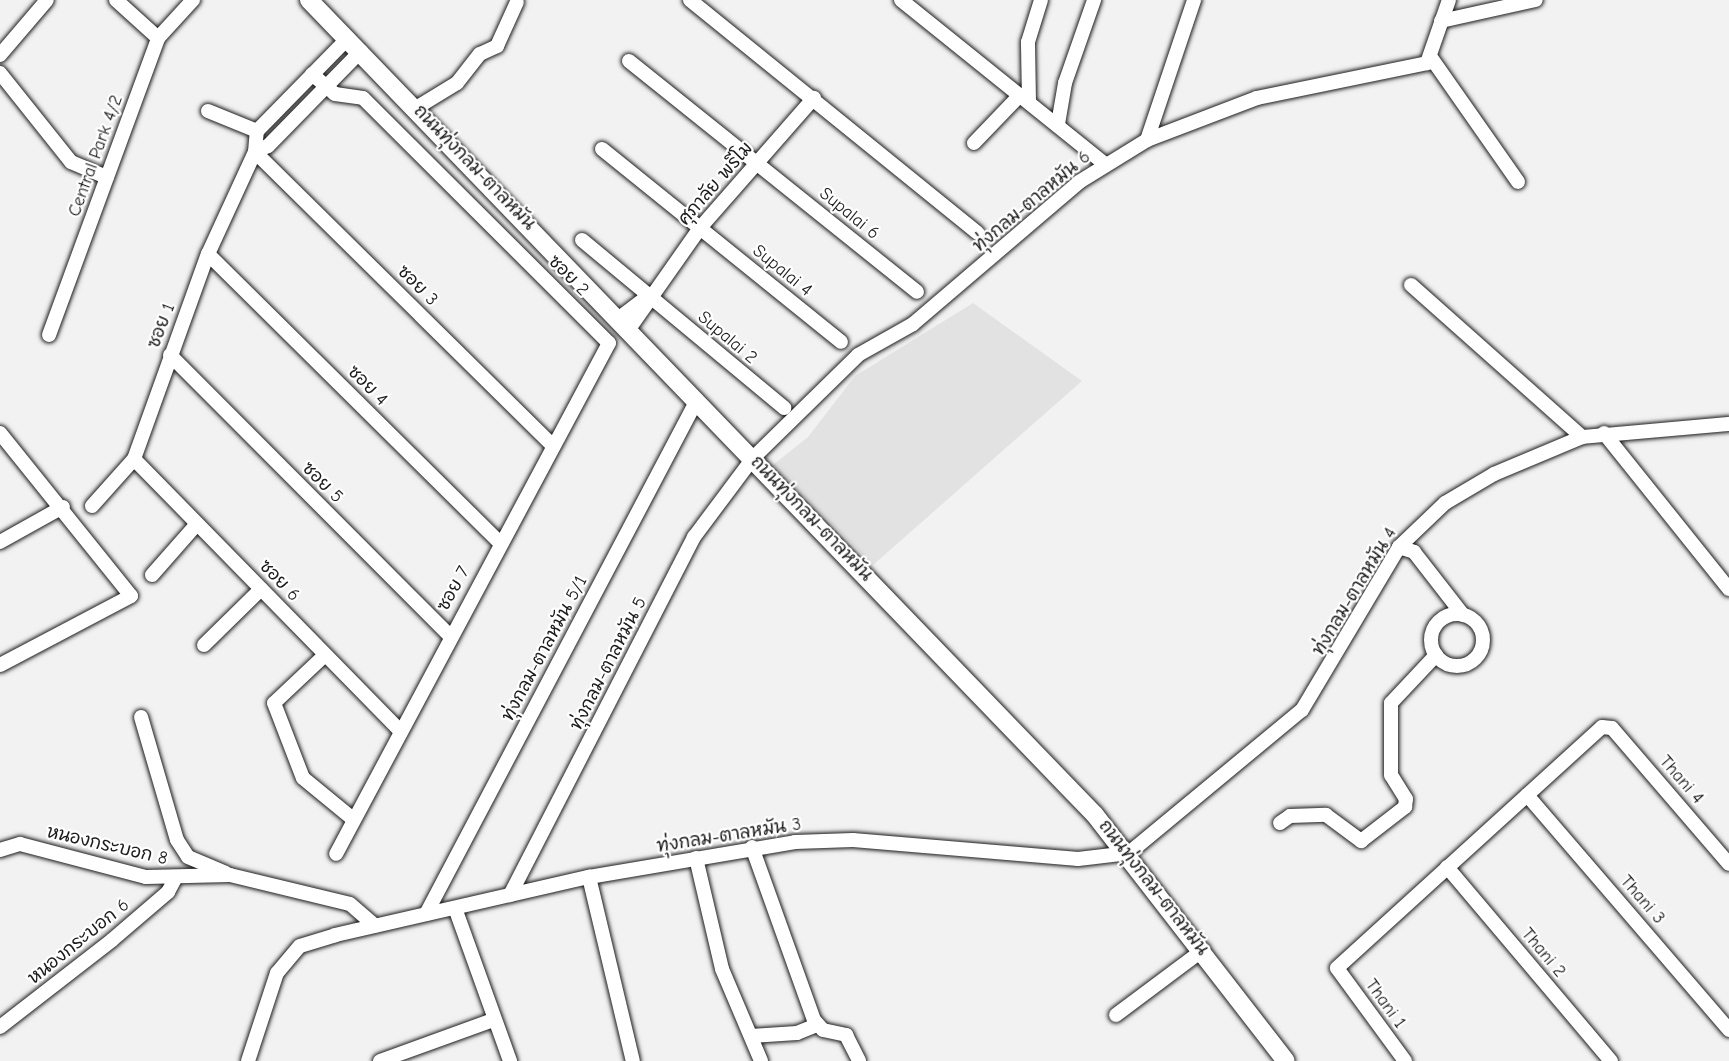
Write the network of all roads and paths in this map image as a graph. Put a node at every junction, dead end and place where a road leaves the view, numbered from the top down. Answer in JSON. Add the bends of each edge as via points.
{"nodes":[{"id":1,"x":47,"y":0,"type":"edge"},
{"id":2,"x":116,"y":0,"type":"edge"},
{"id":3,"x":193,"y":0,"type":"edge"},
{"id":4,"x":309,"y":0,"type":"edge"},
{"id":5,"x":690,"y":0,"type":"edge"},
{"id":6,"x":902,"y":0,"type":"edge"},
{"id":7,"x":1041,"y":0,"type":"edge"},
{"id":8,"x":1094,"y":0,"type":"edge"},
{"id":9,"x":1194,"y":0,"type":"edge"},
{"id":10,"x":1449,"y":0,"type":"edge"},
{"id":11,"x":1536,"y":0,"type":"edge"},
{"id":12,"x":517,"y":2,"type":"dead end"},
{"id":13,"x":1441,"y":21,"type":"junction"},
{"id":14,"x":158,"y":38,"type":"junction"},
{"id":15,"x":355,"y":44,"type":"junction"},
{"id":16,"x":0,"y":56,"type":"edge"},
{"id":17,"x":1432,"y":59,"type":"junction"},
{"id":18,"x":629,"y":61,"type":"dead end"},
{"id":19,"x":0,"y":73,"type":"edge"},
{"id":20,"x":312,"y":74,"type":"junction"},
{"id":21,"x":326,"y":86,"type":"junction"},
{"id":22,"x":814,"y":98,"type":"junction"},
{"id":23,"x":1024,"y":99,"type":"junction"},
{"id":24,"x":416,"y":108,"type":"junction"},
{"id":25,"x":208,"y":111,"type":"dead end"},
{"id":26,"x":1058,"y":124,"type":"junction"},
{"id":27,"x":257,"y":131,"type":"junction"},
{"id":28,"x":1147,"y":140,"type":"junction"},
{"id":29,"x":974,"y":143,"type":"dead end"},
{"id":30,"x":602,"y":149,"type":"dead end"},
{"id":31,"x":255,"y":152,"type":"junction"},
{"id":32,"x":758,"y":163,"type":"junction"},
{"id":33,"x":1105,"y":164,"type":"junction"},
{"id":34,"x":107,"y":177,"type":"junction"},
{"id":35,"x":1518,"y":182,"type":"dead end"},
{"id":36,"x":700,"y":228,"type":"junction"},
{"id":37,"x":978,"y":233,"type":"dead end"},
{"id":38,"x":582,"y":240,"type":"dead end"},
{"id":39,"x":208,"y":254,"type":"junction"},
{"id":40,"x":1411,"y":285,"type":"dead end"},
{"id":41,"x":917,"y":292,"type":"dead end"},
{"id":42,"x":648,"y":296,"type":"junction"},
{"id":43,"x":624,"y":323,"type":"junction"},
{"id":44,"x":49,"y":335,"type":"dead end"},
{"id":45,"x":842,"y":342,"type":"dead end"},
{"id":46,"x":609,"y":343,"type":"joint"},
{"id":47,"x":170,"y":355,"type":"junction"},
{"id":48,"x":697,"y":400,"type":"junction"},
{"id":49,"x":784,"y":408,"type":"dead end"},
{"id":50,"x":1729,"y":424,"type":"edge"},
{"id":51,"x":0,"y":432,"type":"edge"},
{"id":52,"x":1604,"y":433,"type":"junction"},
{"id":53,"x":1582,"y":437,"type":"junction"},
{"id":54,"x":553,"y":446,"type":"junction"},
{"id":55,"x":753,"y":458,"type":"junction"},
{"id":56,"x":134,"y":459,"type":"junction"},
{"id":57,"x":92,"y":506,"type":"dead end"},
{"id":58,"x":63,"y":507,"type":"junction"},
{"id":59,"x":197,"y":524,"type":"junction"},
{"id":60,"x":0,"y":542,"type":"edge"},
{"id":61,"x":500,"y":543,"type":"junction"},
{"id":62,"x":1399,"y":547,"type":"junction"},
{"id":63,"x":152,"y":574,"type":"dead end"},
{"id":64,"x":261,"y":589,"type":"junction"},
{"id":65,"x":1729,"y":589,"type":"edge"},
{"id":66,"x":1463,"y":615,"type":"junction"},
{"id":67,"x":449,"y":635,"type":"junction"},
{"id":68,"x":204,"y":645,"type":"dead end"},
{"id":69,"x":325,"y":655,"type":"junction"},
{"id":70,"x":1436,"y":655,"type":"junction"},
{"id":71,"x":0,"y":665,"type":"edge"},
{"id":72,"x":141,"y":717,"type":"dead end"},
{"id":73,"x":398,"y":729,"type":"junction"},
{"id":74,"x":1527,"y":795,"type":"junction"},
{"id":75,"x":353,"y":819,"type":"junction"},
{"id":76,"x":1280,"y":823,"type":"dead end"},
{"id":77,"x":752,"y":847,"type":"junction"},
{"id":78,"x":0,"y":850,"type":"edge"},
{"id":79,"x":1129,"y":853,"type":"junction"},
{"id":80,"x":336,"y":854,"type":"dead end"},
{"id":81,"x":696,"y":858,"type":"junction"},
{"id":82,"x":1729,"y":864,"type":"edge"},
{"id":83,"x":1447,"y":867,"type":"junction"},
{"id":84,"x":230,"y":875,"type":"junction"},
{"id":85,"x":589,"y":877,"type":"junction"},
{"id":86,"x":175,"y":879,"type":"junction"},
{"id":87,"x":510,"y":895,"type":"junction"},
{"id":88,"x":455,"y":908,"type":"junction"},
{"id":89,"x":426,"y":914,"type":"junction"},
{"id":90,"x":375,"y":926,"type":"junction"},
{"id":91,"x":1203,"y":950,"type":"junction"},
{"id":92,"x":1116,"y":1015,"type":"dead end"},
{"id":93,"x":493,"y":1020,"type":"junction"},
{"id":94,"x":817,"y":1025,"type":"junction"},
{"id":95,"x":0,"y":1028,"type":"edge"},
{"id":96,"x":1729,"y":1030,"type":"edge"},
{"id":97,"x":751,"y":1036,"type":"junction"},
{"id":98,"x":1397,"y":1058,"type":"edge"},
{"id":99,"x":249,"y":1061,"type":"edge"},
{"id":100,"x":380,"y":1061,"type":"edge"},
{"id":101,"x":510,"y":1061,"type":"edge"},
{"id":102,"x":633,"y":1061,"type":"edge"},
{"id":103,"x":761,"y":1061,"type":"edge"},
{"id":104,"x":858,"y":1061,"type":"edge"},
{"id":105,"x":1286,"y":1061,"type":"edge"},
{"id":106,"x":1611,"y":1061,"type":"edge"}],
"edges":[{"from":1,"to":16,"type":"street"},
{"from":2,"to":14,"type":"street"},
{"from":3,"to":14,"type":"street","name":"Central Park 4/2"},
{"from":4,"to":15,"type":"street","name":"ถนนทุ่งกลม-ตาลหมัน"},
{"from":5,"to":22,"type":"street"},
{"from":6,"to":23,"type":"street"},
{"from":7,"to":23,"type":"street","via":[[1028,42]]},
{"from":8,"to":26,"type":"street","via":[[1065,83]]},
{"from":9,"to":28,"type":"street"},
{"from":10,"to":13,"type":"street"},
{"from":11,"to":13,"type":"street"},
{"from":12,"to":24,"type":"street","via":[[497,46],[480,54],[457,83]]},
{"from":13,"to":17,"type":"street"},
{"from":14,"to":34,"type":"street","name":"Central Park 4/2"},
{"from":15,"to":20,"type":"street"},
{"from":15,"to":21,"type":"street","name":"ซอย 1"},
{"from":15,"to":24,"type":"street","name":"ถนนทุ่งกลม-ตาลหมัน"},
{"from":17,"to":28,"type":"street","name":"ทุ่งกลม-ตาลหมัน 6","via":[[1257,98]]},
{"from":17,"to":35,"type":"street"},
{"from":18,"to":32,"type":"street","name":"Supalai 6"},
{"from":19,"to":34,"type":"street","via":[[71,162]]},
{"from":20,"to":21,"type":"street","name":"ซอย 2"},
{"from":20,"to":27,"type":"street"},
{"from":21,"to":31,"type":"street","name":"ซอย 1","via":[[268,146]]},
{"from":21,"to":46,"type":"street","name":"ซอย 2","via":[[335,94],[363,98]]},
{"from":22,"to":32,"type":"street","name":"ศุภาลัย พรีโม"},
{"from":22,"to":37,"type":"street"},
{"from":23,"to":26,"type":"street"},
{"from":23,"to":29,"type":"street"},
{"from":24,"to":43,"type":"street","name":"ถนนทุ่งกลม-ตาลหมัน"},
{"from":25,"to":27,"type":"street"},
{"from":26,"to":33,"type":"street"},
{"from":27,"to":31,"type":"street","name":"ซอย 1"},
{"from":28,"to":33,"type":"street","name":"ทุ่งกลม-ตาลหมัน 6"},
{"from":30,"to":36,"type":"street","name":"Supalai 4"},
{"from":31,"to":39,"type":"street","name":"ซอย 1"},
{"from":31,"to":54,"type":"street","name":"ซอย 3"},
{"from":32,"to":36,"type":"street","name":"ศุภาลัย พรีโม"},
{"from":32,"to":41,"type":"street","name":"Supalai 6"},
{"from":33,"to":55,"type":"street","name":"ทุ่งกลม-ตาลหมัน 6","via":[[913,324],[858,355]]},
{"from":34,"to":44,"type":"street","name":"Central Park 4/2"},
{"from":36,"to":42,"type":"street","name":"ศุภาลัย พรีโม"},
{"from":36,"to":45,"type":"street","name":"Supalai 4"},
{"from":38,"to":42,"type":"street","name":"Supalai 2"},
{"from":39,"to":47,"type":"street","name":"ซอย 1"},
{"from":39,"to":61,"type":"street","name":"ซอย 4"},
{"from":40,"to":53,"type":"street"},
{"from":42,"to":43,"type":"street","name":"ศุภาลัย พรีโม"},
{"from":42,"to":49,"type":"street","name":"Supalai 2"},
{"from":43,"to":48,"type":"street","name":"ถนนทุ่งกลม-ตาลหมัน"},
{"from":46,"to":54,"type":"street","name":"ซอย 7"},
{"from":47,"to":56,"type":"street","name":"ซอย 1"},
{"from":47,"to":67,"type":"street","name":"ซอย 5"},
{"from":48,"to":55,"type":"street","name":"ถนนทุ่งกลม-ตาลหมัน"},
{"from":48,"to":89,"type":"street","name":"ทุ่งกลม-ตาลหมัน 5/1"},
{"from":50,"to":52,"type":"street","name":"ทุ่งกลม-ตาลหมัน 4"},
{"from":51,"to":58,"type":"street"},
{"from":52,"to":53,"type":"street","name":"ทุ่งกลม-ตาลหมัน 4"},
{"from":52,"to":65,"type":"street"},
{"from":53,"to":62,"type":"street","name":"ทุ่งกลม-ตาลหมัน 4","via":[[1494,474],[1445,503]]},
{"from":54,"to":61,"type":"street","name":"ซอย 7"},
{"from":55,"to":79,"type":"street","name":"ถนนทุ่งกลม-ตาลหมัน"},
{"from":55,"to":87,"type":"street","name":"ทุ่งกลม-ตาลหมัน 5","via":[[694,537]]},
{"from":56,"to":57,"type":"street","name":"ซอย 1"},
{"from":56,"to":59,"type":"street","name":"ซอย 6"},
{"from":58,"to":60,"type":"street"},
{"from":58,"to":71,"type":"street","via":[[131,596]]},
{"from":59,"to":63,"type":"street"},
{"from":59,"to":64,"type":"street","name":"ซอย 6"},
{"from":61,"to":67,"type":"street","name":"ซอย 7"},
{"from":62,"to":66,"type":"street","via":[[1414,552]]},
{"from":62,"to":79,"type":"street","name":"ทุ่งกลม-ตาลหมัน 4","via":[[1302,710]]},
{"from":64,"to":68,"type":"street"},
{"from":64,"to":69,"type":"street","name":"ซอย 6"},
{"from":66,"to":70,"type":"street","via":[[1452,614],[1435,626]]},
{"from":66,"to":70,"type":"street","via":[[1482,635],[1479,654],[1454,666]]},
{"from":67,"to":73,"type":"street","name":"ซอย 7"},
{"from":69,"to":73,"type":"street","name":"ซอย 6"},
{"from":69,"to":75,"type":"street","via":[[274,703],[303,778]]},
{"from":70,"to":76,"type":"street","via":[[1391,703],[1391,775],[1405,807],[1360,842],[1326,815],[1290,816]]},
{"from":72,"to":84,"type":"street","via":[[177,840],[188,857]]},
{"from":73,"to":75,"type":"street","name":"ซอย 7"},
{"from":74,"to":82,"type":"street","name":"Thani 4","via":[[1602,727],[1612,729]]},
{"from":74,"to":83,"type":"street"},
{"from":74,"to":96,"type":"street","name":"Thani 3"},
{"from":75,"to":80,"type":"street","name":"ซอย 7"},
{"from":77,"to":79,"type":"street","name":"ทุ่งกลม-ตาลหมัน 3","via":[[853,840],[1078,859]]},
{"from":77,"to":81,"type":"street","name":"ทุ่งกลม-ตาลหมัน 3"},
{"from":77,"to":94,"type":"street"},
{"from":78,"to":86,"type":"street","name":"หนองกระบอก 8","via":[[20,844]]},
{"from":79,"to":91,"type":"street","name":"ถนนทุ่งกลม-ตาลหมัน"},
{"from":81,"to":85,"type":"street","name":"ทุ่งกลม-ตาลหมัน 3"},
{"from":81,"to":97,"type":"street","via":[[722,969]]},
{"from":83,"to":98,"type":"street","name":"Thani 1","via":[[1337,968]]},
{"from":83,"to":106,"type":"street","name":"Thani 2"},
{"from":84,"to":86,"type":"street","name":"หนองกระบอก 8"},
{"from":84,"to":90,"type":"street","name":"หนองกระบอก 8","via":[[350,904]]},
{"from":85,"to":87,"type":"street","name":"ทุ่งกลม-ตาลหมัน 3"},
{"from":85,"to":102,"type":"street"},
{"from":86,"to":95,"type":"street","name":"หนองกระบอก 6","via":[[168,892]]},
{"from":87,"to":88,"type":"street","name":"ทุ่งกลม-ตาลหมัน 3"},
{"from":88,"to":89,"type":"street","name":"ทุ่งกลม-ตาลหมัน 3"},
{"from":88,"to":93,"type":"street"},
{"from":89,"to":90,"type":"street","name":"ทุ่งกลม-ตาลหมัน 3"},
{"from":90,"to":99,"type":"street","name":"ทุ่งกลม-ตาลหมัน 3","via":[[300,946],[277,973]]},
{"from":91,"to":92,"type":"street"},
{"from":91,"to":105,"type":"street","name":"ถนนทุ่งกลม-ตาลหมัน"},
{"from":93,"to":100,"type":"street"},
{"from":93,"to":101,"type":"street"},
{"from":94,"to":97,"type":"street","via":[[797,1033]]},
{"from":94,"to":104,"type":"street","via":[[846,1035]]},
{"from":97,"to":103,"type":"street"}]}
